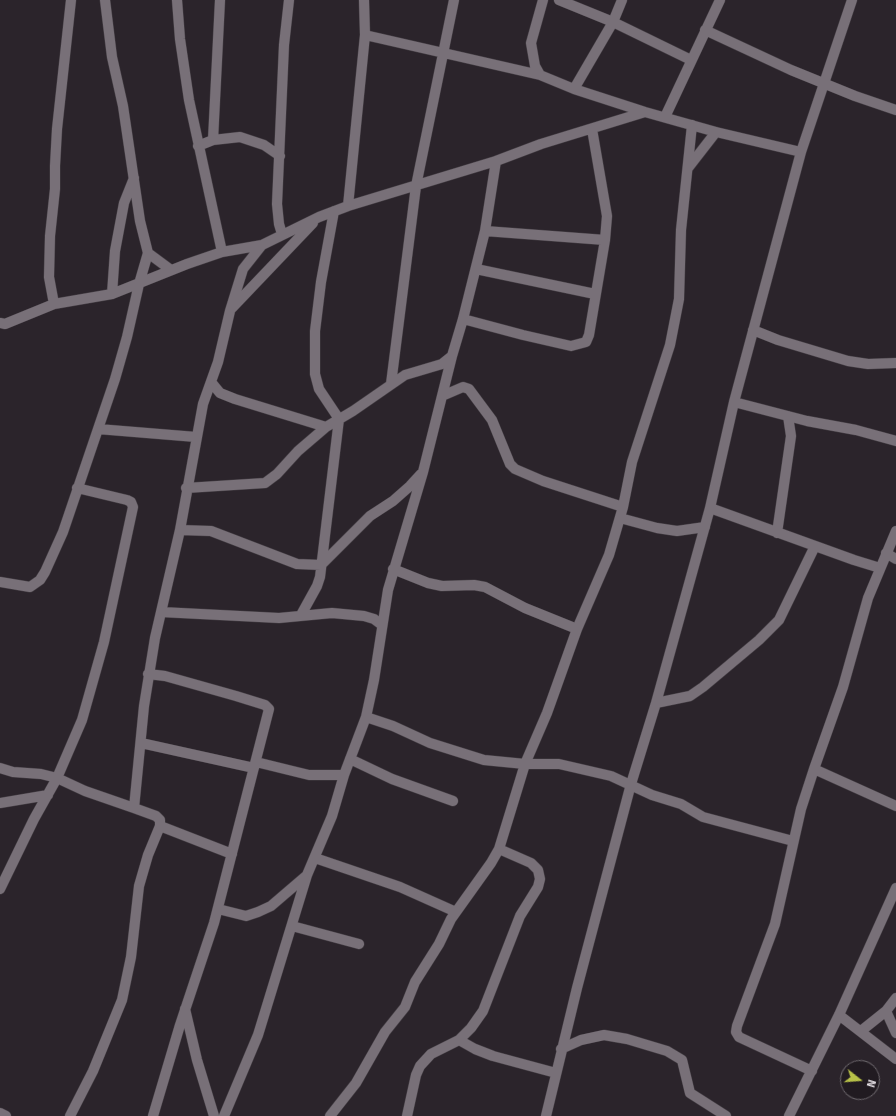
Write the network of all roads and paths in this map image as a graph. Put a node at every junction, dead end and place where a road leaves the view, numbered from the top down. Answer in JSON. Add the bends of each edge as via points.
{"nodes":[{"id":1,"x":71,"y":0,"type":"edge"},
{"id":2,"x":105,"y":0,"type":"edge"},
{"id":3,"x":177,"y":0,"type":"edge"},
{"id":4,"x":220,"y":0,"type":"edge"},
{"id":5,"x":289,"y":0,"type":"edge"},
{"id":6,"x":364,"y":0,"type":"edge"},
{"id":7,"x":454,"y":0,"type":"edge"},
{"id":8,"x":543,"y":0,"type":"edge"},
{"id":9,"x":559,"y":0,"type":"edge"},
{"id":10,"x":622,"y":0,"type":"edge"},
{"id":11,"x":708,"y":0,"type":"edge"},
{"id":12,"x":852,"y":0,"type":"edge"},
{"id":13,"x":719,"y":2,"type":"edge"},
{"id":14,"x":613,"y":22,"type":"junction"},
{"id":15,"x":705,"y":30,"type":"junction"},
{"id":16,"x":364,"y":35,"type":"junction"},
{"id":17,"x":444,"y":53,"type":"junction"},
{"id":18,"x":691,"y":60,"type":"junction"},
{"id":19,"x":540,"y":75,"type":"junction"},
{"id":20,"x":825,"y":82,"type":"junction"},
{"id":21,"x":574,"y":89,"type":"junction"},
{"id":22,"x":896,"y":110,"type":"edge"},
{"id":23,"x":645,"y":112,"type":"junction"},
{"id":24,"x":665,"y":117,"type":"junction"},
{"id":25,"x":692,"y":125,"type":"junction"},
{"id":26,"x":592,"y":129,"type":"junction"},
{"id":27,"x":716,"y":132,"type":"junction"},
{"id":28,"x":213,"y":140,"type":"junction"},
{"id":29,"x":198,"y":146,"type":"junction"},
{"id":30,"x":801,"y":152,"type":"junction"},
{"id":31,"x":280,"y":156,"type":"junction"},
{"id":32,"x":496,"y":162,"type":"junction"},
{"id":33,"x":688,"y":168,"type":"junction"},
{"id":34,"x":134,"y":178,"type":"junction"},
{"id":35,"x":416,"y":186,"type":"junction"},
{"id":36,"x":348,"y":206,"type":"junction"},
{"id":37,"x":334,"y":211,"type":"junction"},
{"id":38,"x":319,"y":217,"type":"junction"},
{"id":39,"x":485,"y":231,"type":"junction"},
{"id":40,"x":282,"y":234,"type":"junction"},
{"id":41,"x":605,"y":240,"type":"junction"},
{"id":42,"x":262,"y":245,"type":"junction"},
{"id":43,"x":222,"y":252,"type":"junction"},
{"id":44,"x":148,"y":253,"type":"junction"},
{"id":45,"x":476,"y":269,"type":"junction"},
{"id":46,"x":171,"y":270,"type":"junction"},
{"id":47,"x":139,"y":284,"type":"junction"},
{"id":48,"x":112,"y":294,"type":"junction"},
{"id":49,"x":595,"y":294,"type":"junction"},
{"id":50,"x":54,"y":304,"type":"junction"},
{"id":51,"x":230,"y":311,"type":"junction"},
{"id":52,"x":464,"y":318,"type":"junction"},
{"id":53,"x":0,"y":323,"type":"edge"},
{"id":54,"x":753,"y":330,"type":"junction"},
{"id":55,"x":452,"y":356,"type":"junction"},
{"id":56,"x":896,"y":363,"type":"edge"},
{"id":57,"x":211,"y":382,"type":"junction"},
{"id":58,"x":391,"y":384,"type":"junction"},
{"id":59,"x":442,"y":396,"type":"junction"},
{"id":60,"x":734,"y":402,"type":"junction"},
{"id":61,"x":788,"y":416,"type":"junction"},
{"id":62,"x":339,"y":419,"type":"junction"},
{"id":63,"x":326,"y":427,"type":"junction"},
{"id":64,"x":98,"y":429,"type":"junction"},
{"id":65,"x":196,"y":437,"type":"junction"},
{"id":66,"x":896,"y":441,"type":"edge"},
{"id":67,"x":423,"y":472,"type":"junction"},
{"id":68,"x":77,"y":488,"type":"junction"},
{"id":69,"x":186,"y":488,"type":"junction"},
{"id":70,"x":623,"y":507,"type":"junction"},
{"id":71,"x":710,"y":508,"type":"junction"},
{"id":72,"x":620,"y":518,"type":"junction"},
{"id":73,"x":705,"y":527,"type":"junction"},
{"id":74,"x":180,"y":530,"type":"junction"},
{"id":75,"x":896,"y":531,"type":"edge"},
{"id":76,"x":778,"y":533,"type":"junction"},
{"id":77,"x":814,"y":546,"type":"junction"},
{"id":78,"x":886,"y":553,"type":"junction"},
{"id":79,"x":896,"y":558,"type":"edge"},
{"id":80,"x":321,"y":565,"type":"junction"},
{"id":81,"x":880,"y":568,"type":"junction"},
{"id":82,"x":393,"y":569,"type":"junction"},
{"id":83,"x":0,"y":582,"type":"edge"},
{"id":84,"x":161,"y":612,"type":"junction"},
{"id":85,"x":301,"y":615,"type":"junction"},
{"id":86,"x":382,"y":625,"type":"junction"},
{"id":87,"x":577,"y":629,"type":"junction"},
{"id":88,"x":148,"y":674,"type":"junction"},
{"id":89,"x":656,"y":703,"type":"junction"},
{"id":90,"x":366,"y":717,"type":"junction"},
{"id":91,"x":141,"y":743,"type":"junction"},
{"id":92,"x":350,"y":759,"type":"junction"},
{"id":93,"x":525,"y":764,"type":"junction"},
{"id":94,"x":255,"y":765,"type":"junction"},
{"id":95,"x":0,"y":768,"type":"edge"},
{"id":96,"x":814,"y":768,"type":"junction"},
{"id":97,"x":344,"y":775,"type":"junction"},
{"id":98,"x":58,"y":778,"type":"junction"},
{"id":99,"x":631,"y":784,"type":"junction"},
{"id":100,"x":48,"y":795,"type":"junction"},
{"id":101,"x":453,"y":801,"type":"dead end"},
{"id":102,"x":0,"y":803,"type":"edge"},
{"id":103,"x":896,"y":806,"type":"edge"},
{"id":104,"x":134,"y":808,"type":"junction"},
{"id":105,"x":160,"y":826,"type":"junction"},
{"id":106,"x":793,"y":841,"type":"junction"},
{"id":107,"x":499,"y":848,"type":"junction"},
{"id":108,"x":232,"y":854,"type":"junction"},
{"id":109,"x":315,"y":858,"type":"junction"},
{"id":110,"x":307,"y":875,"type":"junction"},
{"id":111,"x":896,"y":888,"type":"edge"},
{"id":112,"x":0,"y":890,"type":"edge"},
{"id":113,"x":218,"y":909,"type":"junction"},
{"id":114,"x":456,"y":912,"type":"junction"},
{"id":115,"x":292,"y":926,"type":"junction"},
{"id":116,"x":359,"y":944,"type":"dead end"},
{"id":117,"x":896,"y":998,"type":"edge"},
{"id":118,"x":185,"y":1009,"type":"junction"},
{"id":119,"x":886,"y":1011,"type":"junction"},
{"id":120,"x":839,"y":1015,"type":"junction"},
{"id":121,"x":861,"y":1031,"type":"junction"},
{"id":122,"x":896,"y":1031,"type":"edge"},
{"id":123,"x":459,"y":1040,"type":"junction"},
{"id":124,"x":561,"y":1049,"type":"junction"},
{"id":125,"x":896,"y":1059,"type":"edge"},
{"id":126,"x":812,"y":1071,"type":"junction"},
{"id":127,"x":556,"y":1073,"type":"junction"},
{"id":128,"x":0,"y":1113,"type":"edge"},
{"id":129,"x":6,"y":1116,"type":"edge"},
{"id":130,"x":70,"y":1116,"type":"edge"},
{"id":131,"x":153,"y":1116,"type":"edge"},
{"id":132,"x":214,"y":1116,"type":"edge"},
{"id":133,"x":224,"y":1116,"type":"edge"},
{"id":134,"x":330,"y":1116,"type":"edge"},
{"id":135,"x":407,"y":1116,"type":"edge"},
{"id":136,"x":546,"y":1116,"type":"edge"},
{"id":137,"x":726,"y":1116,"type":"edge"},
{"id":138,"x":789,"y":1116,"type":"edge"}],
"edges":[{"from":1,"to":50,"type":"street","via":[[50,236],[49,277]]},
{"from":2,"to":34,"type":"street","via":[[112,57],[127,124]]},
{"from":3,"to":29,"type":"street","via":[[180,39]]},
{"from":4,"to":28,"type":"street"},
{"from":5,"to":31,"type":"street","via":[[284,45]]},
{"from":6,"to":16,"type":"street"},
{"from":7,"to":17,"type":"street"},
{"from":8,"to":19,"type":"street","via":[[531,43],[535,66]]},
{"from":9,"to":14,"type":"street"},
{"from":10,"to":14,"type":"street"},
{"from":11,"to":13,"type":"street"},
{"from":12,"to":20,"type":"street"},
{"from":13,"to":15,"type":"street"},
{"from":14,"to":18,"type":"street"},
{"from":14,"to":21,"type":"street"},
{"from":15,"to":18,"type":"street"},
{"from":15,"to":20,"type":"street","via":[[791,70]]},
{"from":16,"to":17,"type":"street"},
{"from":16,"to":36,"type":"street"},
{"from":17,"to":19,"type":"street"},
{"from":17,"to":35,"type":"street"},
{"from":18,"to":24,"type":"street"},
{"from":19,"to":21,"type":"street"},
{"from":20,"to":22,"type":"street","via":[[855,96]]},
{"from":20,"to":30,"type":"street"},
{"from":21,"to":23,"type":"street"},
{"from":23,"to":24,"type":"street"},
{"from":23,"to":26,"type":"street"},
{"from":24,"to":25,"type":"street"},
{"from":25,"to":27,"type":"street"},
{"from":25,"to":33,"type":"street"},
{"from":26,"to":32,"type":"street","via":[[524,149]]},
{"from":26,"to":41,"type":"street","via":[[607,216]]},
{"from":27,"to":30,"type":"street"},
{"from":27,"to":33,"type":"street"},
{"from":28,"to":29,"type":"street"},
{"from":28,"to":31,"type":"street","via":[[240,137],[264,145]]},
{"from":29,"to":43,"type":"street"},
{"from":30,"to":54,"type":"street"},
{"from":31,"to":40,"type":"street","via":[[277,204],[278,224]]},
{"from":32,"to":35,"type":"street"},
{"from":32,"to":39,"type":"street"},
{"from":33,"to":70,"type":"street","via":[[681,230],[679,299],[672,337],[632,462]]},
{"from":34,"to":44,"type":"street"},
{"from":34,"to":48,"type":"street","via":[[124,204]]},
{"from":35,"to":36,"type":"street"},
{"from":35,"to":58,"type":"street"},
{"from":36,"to":37,"type":"street"},
{"from":37,"to":38,"type":"street"},
{"from":37,"to":62,"type":"street","via":[[321,282],[315,331],[314,374],[319,389]]},
{"from":38,"to":40,"type":"street"},
{"from":38,"to":51,"type":"street"},
{"from":39,"to":41,"type":"street"},
{"from":39,"to":45,"type":"street"},
{"from":40,"to":42,"type":"street"},
{"from":41,"to":49,"type":"street"},
{"from":42,"to":43,"type":"street"},
{"from":42,"to":51,"type":"street","via":[[243,269]]},
{"from":43,"to":46,"type":"street"},
{"from":44,"to":46,"type":"street"},
{"from":44,"to":47,"type":"street"},
{"from":45,"to":49,"type":"street"},
{"from":45,"to":52,"type":"street"},
{"from":46,"to":47,"type":"street","via":[[150,277]]},
{"from":47,"to":48,"type":"street"},
{"from":47,"to":64,"type":"street","via":[[126,345]]},
{"from":48,"to":50,"type":"street"},
{"from":49,"to":52,"type":"street","via":[[586,342],[571,346]]},
{"from":50,"to":53,"type":"street","via":[[5,324]]},
{"from":51,"to":57,"type":"street"},
{"from":52,"to":55,"type":"street"},
{"from":54,"to":56,"type":"street","via":[[848,361],[868,364]]},
{"from":54,"to":60,"type":"street"},
{"from":55,"to":58,"type":"street","via":[[442,364],[405,375]]},
{"from":55,"to":59,"type":"street"},
{"from":57,"to":63,"type":"street","via":[[220,393],[230,397]]},
{"from":57,"to":65,"type":"street"},
{"from":58,"to":62,"type":"street"},
{"from":59,"to":67,"type":"street"},
{"from":59,"to":70,"type":"street","via":[[463,387],[469,389],[492,420],[510,464],[515,469]]},
{"from":60,"to":61,"type":"street"},
{"from":60,"to":71,"type":"street"},
{"from":61,"to":66,"type":"street"},
{"from":61,"to":76,"type":"street","via":[[791,436]]},
{"from":62,"to":63,"type":"street"},
{"from":62,"to":80,"type":"street"},
{"from":63,"to":69,"type":"street","via":[[265,483]]},
{"from":64,"to":65,"type":"street"},
{"from":64,"to":68,"type":"street"},
{"from":65,"to":69,"type":"street"},
{"from":67,"to":80,"type":"street","via":[[393,501],[370,516]]},
{"from":67,"to":82,"type":"street"},
{"from":68,"to":83,"type":"street","via":[[63,532],[40,580],[30,587]]},
{"from":68,"to":98,"type":"street","via":[[127,500],[133,507],[92,688]]},
{"from":69,"to":74,"type":"street"},
{"from":70,"to":72,"type":"street"},
{"from":71,"to":73,"type":"street"},
{"from":71,"to":76,"type":"street"},
{"from":72,"to":73,"type":"street","via":[[677,531]]},
{"from":72,"to":87,"type":"street","via":[[606,565]]},
{"from":73,"to":89,"type":"street"},
{"from":74,"to":80,"type":"street","via":[[212,531],[297,564]]},
{"from":74,"to":84,"type":"street"},
{"from":75,"to":78,"type":"street"},
{"from":76,"to":77,"type":"street"},
{"from":77,"to":81,"type":"street"},
{"from":77,"to":89,"type":"street","via":[[779,620],[759,640],[690,696]]},
{"from":78,"to":79,"type":"street"},
{"from":78,"to":81,"type":"street"},
{"from":80,"to":85,"type":"street","via":[[317,586]]},
{"from":81,"to":96,"type":"street","via":[[868,598],[841,693]]},
{"from":82,"to":86,"type":"street"},
{"from":82,"to":87,"type":"street","via":[[442,586],[485,587],[525,608]]},
{"from":84,"to":85,"type":"street","via":[[279,618]]},
{"from":84,"to":88,"type":"street"},
{"from":85,"to":86,"type":"street","via":[[332,613],[364,616]]},
{"from":86,"to":90,"type":"street"},
{"from":87,"to":93,"type":"street","via":[[547,713]]},
{"from":88,"to":91,"type":"street"},
{"from":88,"to":94,"type":"street","via":[[183,681],[265,705],[269,709],[268,718]]},
{"from":89,"to":99,"type":"street"},
{"from":90,"to":92,"type":"street"},
{"from":90,"to":93,"type":"street","via":[[416,738],[484,760]]},
{"from":91,"to":94,"type":"street"},
{"from":91,"to":104,"type":"street"},
{"from":92,"to":97,"type":"street"},
{"from":92,"to":101,"type":"street","via":[[392,779]]},
{"from":93,"to":99,"type":"street","via":[[559,764],[611,776]]},
{"from":93,"to":107,"type":"street"},
{"from":94,"to":97,"type":"street","via":[[309,775]]},
{"from":94,"to":108,"type":"street"},
{"from":95,"to":98,"type":"street"},
{"from":96,"to":103,"type":"street"},
{"from":96,"to":106,"type":"street"},
{"from":97,"to":109,"type":"street","via":[[332,816]]},
{"from":98,"to":100,"type":"street"},
{"from":98,"to":104,"type":"street","via":[[85,791]]},
{"from":99,"to":106,"type":"street","via":[[652,795],[681,804],[703,817]]},
{"from":99,"to":124,"type":"street"},
{"from":100,"to":102,"type":"street"},
{"from":100,"to":112,"type":"street","via":[[28,830]]},
{"from":104,"to":105,"type":"street","via":[[156,816],[160,820]]},
{"from":105,"to":108,"type":"street"},
{"from":105,"to":130,"type":"street","via":[[148,854],[139,886],[131,957],[122,1000],[93,1071]]},
{"from":106,"to":126,"type":"street","via":[[775,924],[738,1019],[736,1032],[739,1037]]},
{"from":107,"to":114,"type":"street"},
{"from":107,"to":123,"type":"street","via":[[531,863],[538,870],[540,879],[538,887],[520,916],[483,1011]]},
{"from":108,"to":113,"type":"street"},
{"from":109,"to":110,"type":"street"},
{"from":109,"to":114,"type":"street","via":[[400,887]]},
{"from":110,"to":113,"type":"street","via":[[270,906],[258,912],[246,916]]},
{"from":110,"to":115,"type":"street"},
{"from":111,"to":120,"type":"street"},
{"from":113,"to":118,"type":"street"},
{"from":114,"to":134,"type":"street","via":[[415,982],[405,1007],[385,1032],[356,1083]]},
{"from":115,"to":116,"type":"street"},
{"from":115,"to":133,"type":"street","via":[[258,1035]]},
{"from":117,"to":119,"type":"street"},
{"from":118,"to":131,"type":"street"},
{"from":118,"to":132,"type":"street"},
{"from":119,"to":121,"type":"street"},
{"from":119,"to":122,"type":"street"},
{"from":120,"to":121,"type":"street"},
{"from":120,"to":126,"type":"street"},
{"from":121,"to":125,"type":"street"},
{"from":123,"to":127,"type":"street","via":[[493,1056]]},
{"from":123,"to":135,"type":"street","via":[[431,1054],[420,1066]]},
{"from":124,"to":127,"type":"street"},
{"from":124,"to":137,"type":"street","via":[[581,1040],[604,1035],[667,1051],[682,1060],[690,1093]]},
{"from":126,"to":138,"type":"street"},
{"from":127,"to":136,"type":"street"},
{"from":128,"to":129,"type":"street"}]}
